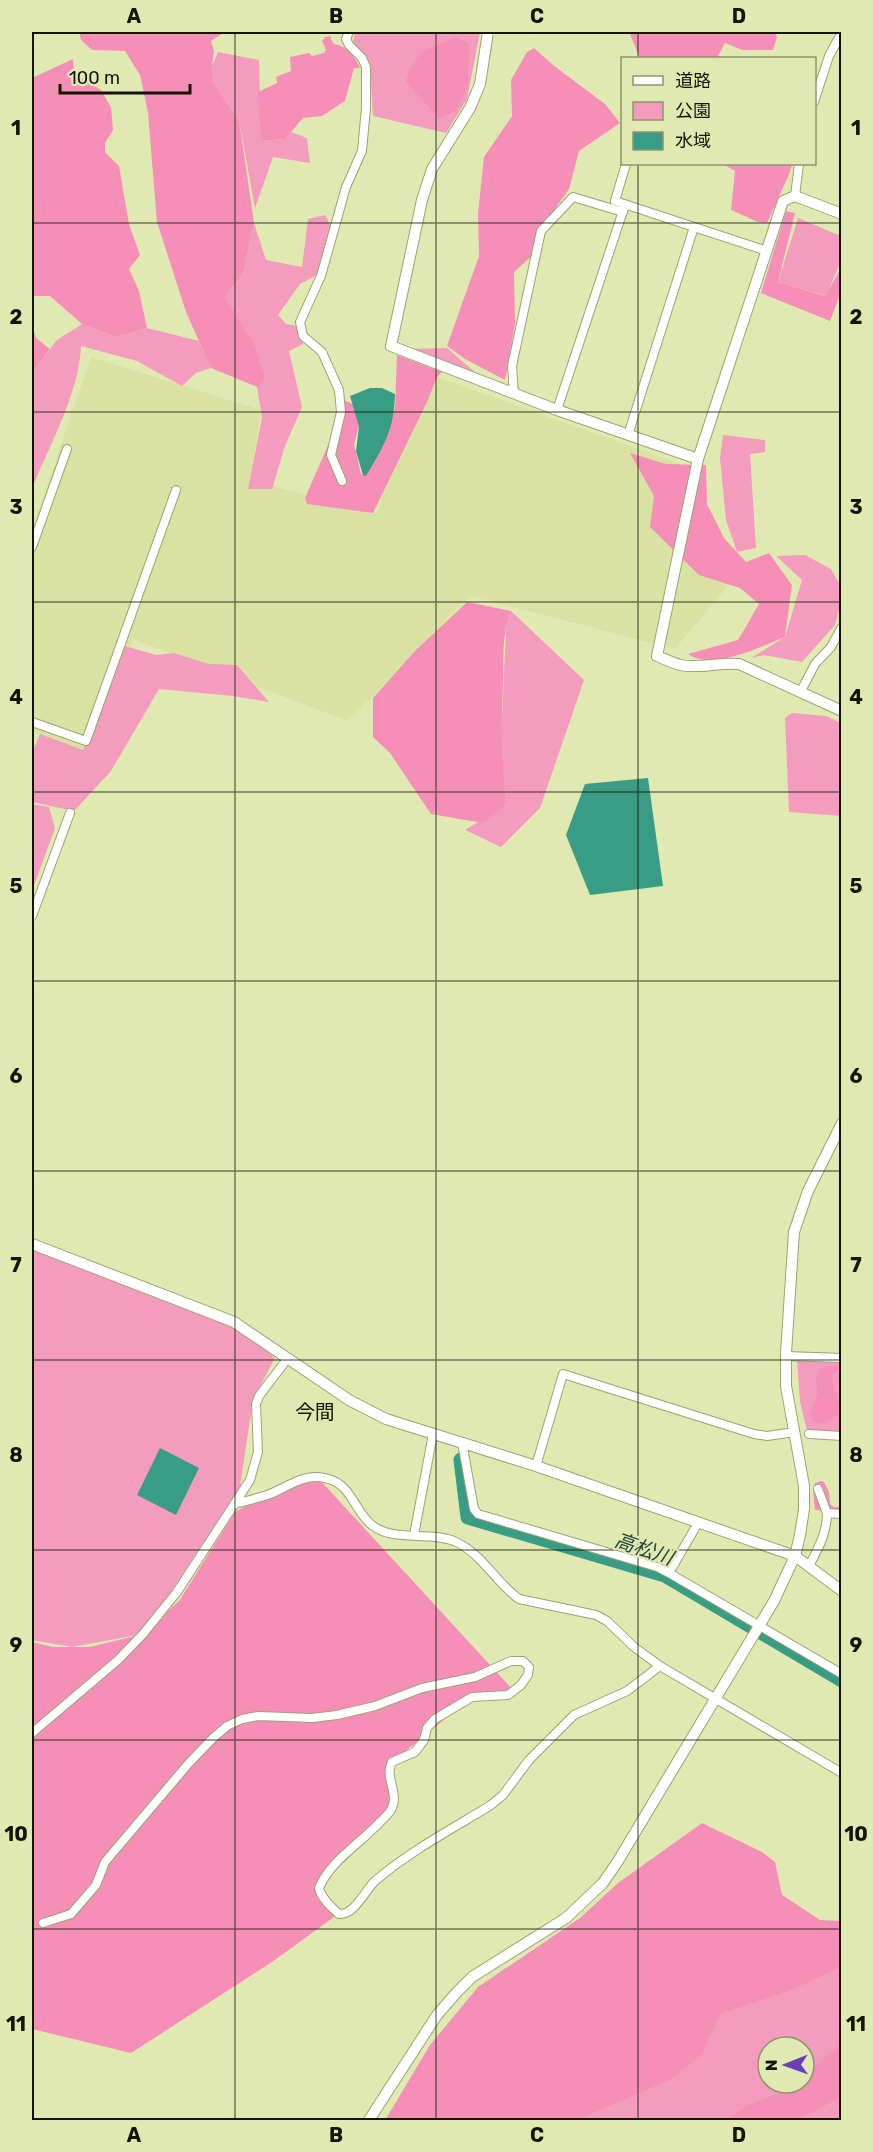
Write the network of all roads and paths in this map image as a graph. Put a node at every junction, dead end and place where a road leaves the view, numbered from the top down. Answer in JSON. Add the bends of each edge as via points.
{"nodes":[{"id":1,"x":348,"y":32,"type":"edge"},
{"id":2,"x":488,"y":32,"type":"edge"},
{"id":3,"x":842,"y":32,"type":"edge"},
{"id":4,"x":816,"y":96,"type":"edge"},
{"id":5,"x":626,"y":165,"type":"edge"},
{"id":6,"x":799,"y":165,"type":"edge"},
{"id":7,"x":795,"y":196,"type":"junction"},
{"id":8,"x":624,"y":208,"type":"junction"},
{"id":9,"x":842,"y":214,"type":"edge"},
{"id":10,"x":694,"y":227,"type":"junction"},
{"id":11,"x":767,"y":251,"type":"junction"},
{"id":12,"x":514,"y":394,"type":"junction"},
{"id":13,"x":557,"y":410,"type":"junction"},
{"id":14,"x":628,"y":435,"type":"junction"},
{"id":15,"x":67,"y":449,"type":"dead end"},
{"id":16,"x":698,"y":459,"type":"junction"},
{"id":17,"x":342,"y":481,"type":"dead end"},
{"id":18,"x":176,"y":490,"type":"dead end"},
{"id":19,"x":32,"y":548,"type":"edge"},
{"id":20,"x":842,"y":627,"type":"edge"},
{"id":21,"x":801,"y":691,"type":"junction"},
{"id":22,"x":842,"y":711,"type":"edge"},
{"id":23,"x":32,"y":722,"type":"edge"},
{"id":24,"x":70,"y":813,"type":"dead end"},
{"id":25,"x":32,"y":916,"type":"edge"},
{"id":26,"x":842,"y":1122,"type":"edge"},
{"id":27,"x":32,"y":1244,"type":"edge"},
{"id":28,"x":786,"y":1356,"type":"junction"},
{"id":29,"x":288,"y":1358,"type":"junction"},
{"id":30,"x":842,"y":1358,"type":"edge"},
{"id":31,"x":795,"y":1432,"type":"junction"},
{"id":32,"x":433,"y":1434,"type":"junction"},
{"id":33,"x":809,"y":1434,"type":"dead end"},
{"id":34,"x":842,"y":1436,"type":"edge"},
{"id":35,"x":462,"y":1442,"type":"junction"},
{"id":36,"x":536,"y":1466,"type":"junction"},
{"id":37,"x":818,"y":1489,"type":"dead end"},
{"id":38,"x":235,"y":1504,"type":"junction"},
{"id":39,"x":826,"y":1514,"type":"junction"},
{"id":40,"x":842,"y":1514,"type":"edge"},
{"id":41,"x":698,"y":1523,"type":"junction"},
{"id":42,"x":414,"y":1535,"type":"junction"},
{"id":43,"x":795,"y":1556,"type":"junction"},
{"id":44,"x":809,"y":1566,"type":"junction"},
{"id":45,"x":669,"y":1573,"type":"junction"},
{"id":46,"x":842,"y":1591,"type":"edge"},
{"id":47,"x":757,"y":1629,"type":"junction"},
{"id":48,"x":660,"y":1666,"type":"junction"},
{"id":49,"x":842,"y":1674,"type":"edge"},
{"id":50,"x":715,"y":1700,"type":"junction"},
{"id":51,"x":32,"y":1733,"type":"edge"},
{"id":52,"x":842,"y":1773,"type":"edge"},
{"id":53,"x":42,"y":1923,"type":"dead end"},
{"id":54,"x":369,"y":2121,"type":"edge"}],
"edges":[{"from":1,"to":17,"type":"street","via":[[346,39],[366,67],[362,151],[346,187],[321,276],[300,322],[303,336],[322,352],[339,390],[341,412],[331,455]]},
{"from":2,"to":12,"type":"street","via":[[480,84],[470,108],[432,169],[422,200],[391,346]]},
{"from":3,"to":4,"type":"street"},
{"from":5,"to":8,"type":"street","via":[[615,201]]},
{"from":6,"to":7,"type":"street"},
{"from":7,"to":9,"type":"street"},
{"from":7,"to":11,"type":"street","via":[[783,201]]},
{"from":8,"to":10,"type":"street"},
{"from":8,"to":12,"type":"street","via":[[573,197],[541,231],[512,366]]},
{"from":8,"to":13,"type":"street"},
{"from":10,"to":11,"type":"street"},
{"from":10,"to":14,"type":"street"},
{"from":11,"to":16,"type":"street"},
{"from":12,"to":13,"type":"street"},
{"from":13,"to":14,"type":"street"},
{"from":14,"to":16,"type":"street"},
{"from":15,"to":19,"type":"street"},
{"from":16,"to":21,"type":"street","via":[[657,656],[688,666],[739,664]]},
{"from":18,"to":23,"type":"street","via":[[86,741]]},
{"from":20,"to":21,"type":"street"},
{"from":21,"to":22,"type":"street"},
{"from":24,"to":25,"type":"street"},
{"from":26,"to":28,"type":"street","via":[[808,1191],[794,1232]]},
{"from":27,"to":29,"type":"street","via":[[234,1322]]},
{"from":28,"to":30,"type":"street"},
{"from":28,"to":31,"type":"street","via":[[786,1386]]},
{"from":29,"to":32,"type":"street","via":[[367,1410]]},
{"from":29,"to":38,"type":"street","via":[[256,1404],[256,1460],[250,1480]]},
{"from":31,"to":36,"type":"street","via":[[754,1434],[563,1374]]},
{"from":31,"to":43,"type":"street","via":[[804,1486]]},
{"from":32,"to":35,"type":"street"},
{"from":32,"to":42,"type":"street"},
{"from":33,"to":34,"type":"street"},
{"from":35,"to":36,"type":"street"},
{"from":35,"to":45,"type":"street","via":[[478,1514]]},
{"from":36,"to":41,"type":"street"},
{"from":37,"to":39,"type":"street"},
{"from":38,"to":42,"type":"street","via":[[269,1495],[305,1478],[326,1478],[348,1491],[378,1530]]},
{"from":38,"to":51,"type":"street","via":[[177,1592],[143,1634]]},
{"from":39,"to":40,"type":"street"},
{"from":39,"to":44,"type":"street","via":[[823,1538]]},
{"from":41,"to":43,"type":"street"},
{"from":41,"to":45,"type":"street"},
{"from":42,"to":48,"type":"street","via":[[439,1537],[465,1546],[519,1599],[601,1618]]},
{"from":43,"to":44,"type":"street"},
{"from":43,"to":47,"type":"street"},
{"from":44,"to":46,"type":"street"},
{"from":45,"to":47,"type":"street"},
{"from":47,"to":49,"type":"street"},
{"from":47,"to":50,"type":"street"},
{"from":48,"to":50,"type":"street"},
{"from":48,"to":53,"type":"street","via":[[627,1691],[574,1715],[529,1760],[503,1795],[399,1862],[344,1914],[339,1914],[320,1895],[319,1888],[331,1868],[392,1810],[395,1798],[388,1768],[392,1762],[415,1752],[435,1719],[472,1697],[508,1695],[521,1685],[529,1667],[523,1661],[511,1661],[476,1677],[422,1688],[337,1715],[242,1719],[227,1726],[188,1764],[105,1862],[96,1885],[71,1914]]},
{"from":50,"to":52,"type":"street"},
{"from":50,"to":54,"type":"street","via":[[603,1883],[566,1918],[472,1977],[457,1992],[437,2015]]}]}
